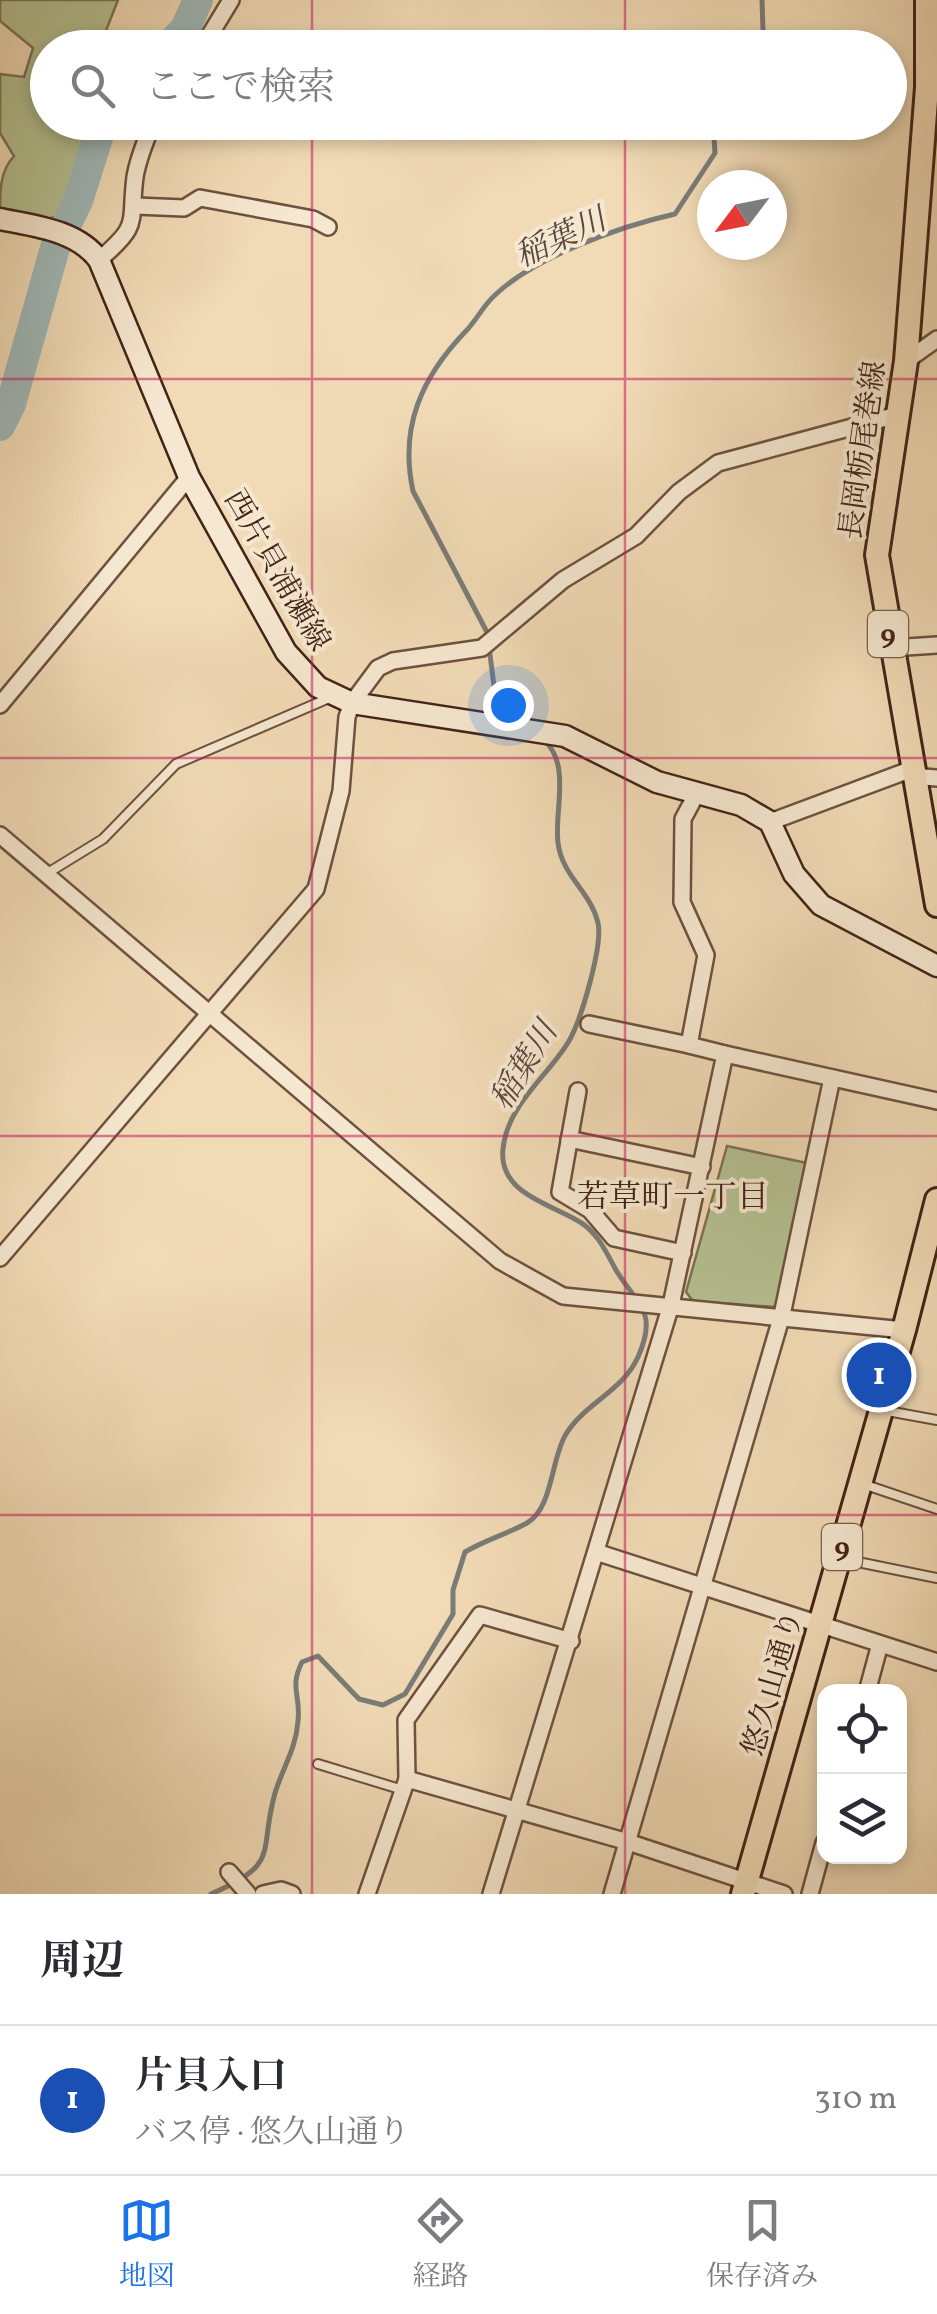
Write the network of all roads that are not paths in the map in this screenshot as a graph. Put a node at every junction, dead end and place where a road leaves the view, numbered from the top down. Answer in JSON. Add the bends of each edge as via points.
{"nodes":[{"id":1,"x":231,"y":0,"type":"edge"},
{"id":2,"x":927,"y":0,"type":"edge"},
{"id":3,"x":213,"y":30,"type":"edge"},
{"id":4,"x":932,"y":30,"type":"edge"},
{"id":5,"x":147,"y":140,"type":"edge"},
{"id":6,"x":136,"y":206,"type":"junction"},
{"id":7,"x":0,"y":219,"type":"edge"},
{"id":8,"x":328,"y":227,"type":"dead end"},
{"id":9,"x":99,"y":260,"type":"junction"},
{"id":10,"x":937,"y":339,"type":"edge"},
{"id":11,"x":906,"y":362,"type":"junction"},
{"id":12,"x":897,"y":415,"type":"junction"},
{"id":13,"x":189,"y":477,"type":"junction"},
{"id":14,"x":937,"y":645,"type":"edge"},
{"id":15,"x":891,"y":648,"type":"junction"},
{"id":16,"x":343,"y":699,"type":"junction"},
{"id":17,"x":0,"y":705,"type":"edge"},
{"id":18,"x":912,"y":769,"type":"junction"},
{"id":19,"x":937,"y":778,"type":"edge"},
{"id":20,"x":697,"y":793,"type":"junction"},
{"id":21,"x":770,"y":822,"type":"junction"},
{"id":22,"x":0,"y":835,"type":"edge"},
{"id":23,"x":46,"y":874,"type":"junction"},
{"id":24,"x":937,"y":905,"type":"edge"},
{"id":25,"x":937,"y":966,"type":"edge"},
{"id":26,"x":210,"y":1012,"type":"junction"},
{"id":27,"x":589,"y":1024,"type":"dead end"},
{"id":28,"x":689,"y":1044,"type":"junction"},
{"id":29,"x":725,"y":1054,"type":"junction"},
{"id":30,"x":832,"y":1078,"type":"junction"},
{"id":31,"x":578,"y":1090,"type":"dead end"},
{"id":32,"x":937,"y":1101,"type":"edge"},
{"id":33,"x":569,"y":1140,"type":"junction"},
{"id":34,"x":702,"y":1167,"type":"junction"},
{"id":35,"x":937,"y":1200,"type":"edge"},
{"id":36,"x":683,"y":1253,"type":"junction"},
{"id":37,"x":0,"y":1258,"type":"edge"},
{"id":38,"x":664,"y":1307,"type":"junction"},
{"id":39,"x":782,"y":1315,"type":"junction"},
{"id":40,"x":904,"y":1330,"type":"junction"},
{"id":41,"x":882,"y":1410,"type":"junction"},
{"id":42,"x":937,"y":1420,"type":"edge"},
{"id":43,"x":862,"y":1483,"type":"junction"},
{"id":44,"x":937,"y":1510,"type":"edge"},
{"id":45,"x":599,"y":1554,"type":"junction"},
{"id":46,"x":839,"y":1558,"type":"junction"},
{"id":47,"x":937,"y":1578,"type":"edge"},
{"id":48,"x":700,"y":1586,"type":"junction"},
{"id":49,"x":820,"y":1624,"type":"junction"},
{"id":50,"x":572,"y":1641,"type":"junction"},
{"id":51,"x":880,"y":1644,"type":"junction"},
{"id":52,"x":937,"y":1662,"type":"edge"},
{"id":53,"x":869,"y":1684,"type":"edge"},
{"id":54,"x":318,"y":1764,"type":"dead end"},
{"id":55,"x":405,"y":1784,"type":"junction"},
{"id":56,"x":517,"y":1811,"type":"junction"},
{"id":57,"x":628,"y":1842,"type":"junction"},
{"id":58,"x":818,"y":1864,"type":"edge"},
{"id":59,"x":228,"y":1872,"type":"dead end"},
{"id":60,"x":745,"y":1888,"type":"edge"},
{"id":61,"x":248,"y":1894,"type":"edge"},
{"id":62,"x":263,"y":1894,"type":"edge"},
{"id":63,"x":292,"y":1894,"type":"edge"},
{"id":64,"x":367,"y":1894,"type":"edge"},
{"id":65,"x":492,"y":1894,"type":"edge"},
{"id":66,"x":612,"y":1894,"type":"edge"},
{"id":67,"x":784,"y":1894,"type":"edge"},
{"id":68,"x":810,"y":1894,"type":"edge"}],
"edges":[{"from":1,"to":3,"type":"street"},
{"from":2,"to":4,"type":"main road","name":"長岡栃尾巻線","number":"9"},
{"from":4,"to":11,"type":"main road","name":"長岡栃尾巻線","number":"9"},
{"from":5,"to":6,"type":"street","via":[[135,179]]},
{"from":6,"to":8,"type":"street","via":[[184,208],[200,198]]},
{"from":6,"to":9,"type":"street","via":[[128,233]]},
{"from":7,"to":9,"type":"main road","via":[[53,230],[84,244]]},
{"from":9,"to":13,"type":"main road","name":"西片貝浦瀬線"},
{"from":10,"to":11,"type":"street"},
{"from":11,"to":12,"type":"main road","name":"長岡栃尾巻線","number":"9"},
{"from":12,"to":15,"type":"main road","name":"長岡栃尾巻線","number":"9","via":[[877,555]]},
{"from":12,"to":16,"type":"street","via":[[718,463],[636,536],[563,580],[497,639],[462,654],[385,664]]},
{"from":13,"to":16,"type":"main road","name":"西片貝浦瀬線","via":[[286,652],[307,678]]},
{"from":13,"to":17,"type":"street"},
{"from":14,"to":15,"type":"street"},
{"from":15,"to":18,"type":"main road","name":"長岡栃尾巻線","number":"9"},
{"from":16,"to":20,"type":"main road","via":[[565,736],[657,782]]},
{"from":16,"to":23,"type":"lane","via":[[176,764],[104,838]]},
{"from":16,"to":26,"type":"street","via":[[342,791],[316,888]]},
{"from":18,"to":19,"type":"street"},
{"from":18,"to":21,"type":"street"},
{"from":18,"to":24,"type":"main road","name":"長岡栃尾巻線","number":"9"},
{"from":20,"to":21,"type":"main road","via":[[741,805]]},
{"from":20,"to":28,"type":"street","via":[[683,819],[682,902],[706,955]]},
{"from":21,"to":25,"type":"main road","via":[[794,874],[821,904]]},
{"from":22,"to":23,"type":"street"},
{"from":23,"to":26,"type":"street"},
{"from":26,"to":37,"type":"street"},
{"from":26,"to":38,"type":"street","via":[[500,1261],[563,1296]]},
{"from":27,"to":28,"type":"street"},
{"from":28,"to":29,"type":"street"},
{"from":29,"to":30,"type":"street"},
{"from":29,"to":34,"type":"street"},
{"from":30,"to":32,"type":"street"},
{"from":30,"to":39,"type":"street"},
{"from":31,"to":33,"type":"street"},
{"from":33,"to":34,"type":"street"},
{"from":33,"to":36,"type":"street","via":[[560,1192],[590,1210],[614,1238]]},
{"from":34,"to":36,"type":"street"},
{"from":35,"to":40,"type":"main road","name":"悠久山通り","number":"9"},
{"from":36,"to":38,"type":"street"},
{"from":38,"to":39,"type":"street"},
{"from":38,"to":45,"type":"street"},
{"from":39,"to":40,"type":"street"},
{"from":39,"to":48,"type":"street"},
{"from":40,"to":41,"type":"main road","name":"悠久山通り","number":"9"},
{"from":41,"to":42,"type":"lane"},
{"from":41,"to":43,"type":"main road","name":"悠久山通り","number":"9"},
{"from":43,"to":44,"type":"lane"},
{"from":43,"to":46,"type":"main road","name":"悠久山通り","number":"9"},
{"from":45,"to":48,"type":"street"},
{"from":45,"to":50,"type":"street"},
{"from":46,"to":47,"type":"lane"},
{"from":46,"to":49,"type":"main road","name":"悠久山通り","number":"9"},
{"from":48,"to":49,"type":"street"},
{"from":48,"to":57,"type":"street"},
{"from":49,"to":51,"type":"street"},
{"from":49,"to":60,"type":"main road","name":"悠久山通り","number":"9"},
{"from":50,"to":55,"type":"street","via":[[480,1615],[406,1720]]},
{"from":50,"to":56,"type":"street"},
{"from":51,"to":52,"type":"street"},
{"from":51,"to":53,"type":"street"},
{"from":54,"to":55,"type":"lane"},
{"from":55,"to":56,"type":"street"},
{"from":55,"to":64,"type":"street"},
{"from":56,"to":57,"type":"street"},
{"from":56,"to":65,"type":"street"},
{"from":57,"to":60,"type":"street"},
{"from":57,"to":66,"type":"street"},
{"from":58,"to":68,"type":"street"},
{"from":59,"to":61,"type":"street"},
{"from":60,"to":67,"type":"street"},
{"from":62,"to":63,"type":"street"}]}
